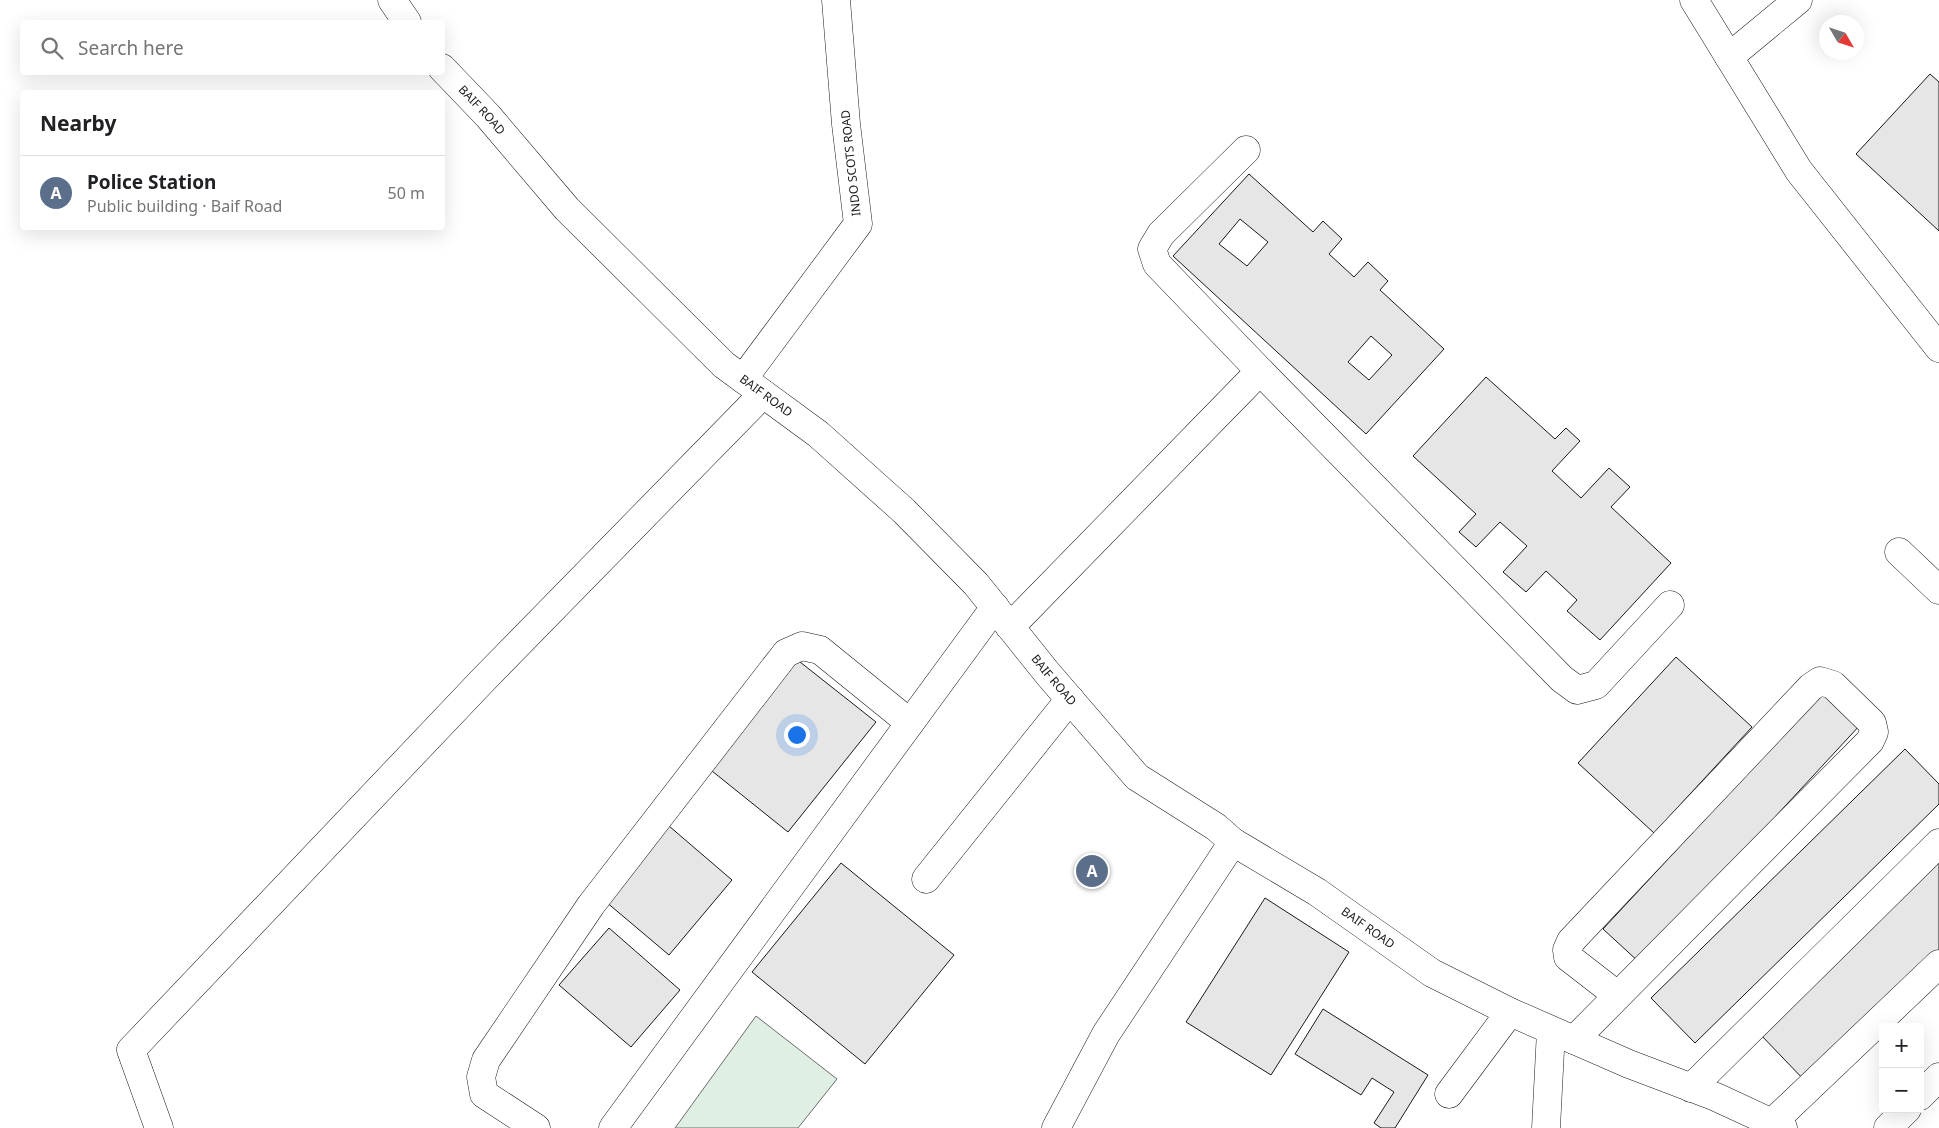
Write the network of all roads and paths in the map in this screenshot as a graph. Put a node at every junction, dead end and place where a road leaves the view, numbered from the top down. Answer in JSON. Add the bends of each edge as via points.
{"nodes":[{"id":1,"x":392,"y":0,"type":"edge"},
{"id":2,"x":836,"y":0,"type":"edge"},
{"id":3,"x":1694,"y":0,"type":"edge"},
{"id":4,"x":1798,"y":0,"type":"edge"},
{"id":5,"x":406,"y":20,"type":"edge"},
{"id":6,"x":1729,"y":57,"type":"junction"},
{"id":7,"x":445,"y":71,"type":"edge"},
{"id":8,"x":1246,"y":150,"type":"dead end"},
{"id":9,"x":1939,"y":348,"type":"edge"},
{"id":10,"x":1260,"y":371,"type":"junction"},
{"id":11,"x":753,"y":386,"type":"junction"},
{"id":12,"x":1899,"y":552,"type":"dead end"},
{"id":13,"x":1939,"y":590,"type":"edge"},
{"id":14,"x":1670,"y":605,"type":"dead end"},
{"id":15,"x":1002,"y":617,"type":"junction"},
{"id":16,"x":1070,"y":699,"type":"junction"},
{"id":17,"x":910,"y":723,"type":"junction"},
{"id":18,"x":1233,"y":842,"type":"junction"},
{"id":19,"x":1939,"y":843,"type":"edge"},
{"id":20,"x":926,"y":879,"type":"dead end"},
{"id":21,"x":1939,"y":964,"type":"edge"},
{"id":22,"x":1617,"y":995,"type":"junction"},
{"id":23,"x":1510,"y":1012,"type":"junction"},
{"id":24,"x":1563,"y":1035,"type":"junction"},
{"id":25,"x":1939,"y":1077,"type":"edge"},
{"id":26,"x":1691,"y":1088,"type":"junction"},
{"id":27,"x":1924,"y":1092,"type":"edge"},
{"id":28,"x":1449,"y":1094,"type":"dead end"},
{"id":29,"x":1903,"y":1113,"type":"edge"},
{"id":30,"x":1778,"y":1126,"type":"edge"},
{"id":31,"x":159,"y":1128,"type":"edge"},
{"id":32,"x":536,"y":1128,"type":"edge"},
{"id":33,"x":613,"y":1128,"type":"edge"},
{"id":34,"x":1056,"y":1128,"type":"edge"},
{"id":35,"x":1546,"y":1128,"type":"edge"},
{"id":36,"x":1888,"y":1128,"type":"edge"}],
"edges":[{"from":1,"to":5,"type":"street"},
{"from":2,"to":11,"type":"street","name":"INDO SCOTS ROAD","via":[[858,224]]},
{"from":3,"to":6,"type":"street"},
{"from":4,"to":6,"type":"street"},
{"from":6,"to":9,"type":"street","via":[[1799,171]]},
{"from":7,"to":11,"type":"street","name":"BAIF ROAD","via":[[567,209],[724,365]]},
{"from":8,"to":10,"type":"street","via":[[1161,234],[1152,249],[1157,264]]},
{"from":10,"to":14,"type":"street","via":[[1562,680],[1577,690],[1596,685]]},
{"from":10,"to":15,"type":"street"},
{"from":11,"to":15,"type":"street","name":"BAIF ROAD","via":[[818,434],[904,511],[976,584]]},
{"from":11,"to":31,"type":"street","name":"INDO SCOTS ROAD","via":[[484,679],[132,1050]]},
{"from":12,"to":13,"type":"street"},
{"from":15,"to":16,"type":"street","name":"BAIF ROAD"},
{"from":15,"to":17,"type":"street"},
{"from":16,"to":18,"type":"street","name":"BAIF ROAD","via":[[1137,777],[1216,827]]},
{"from":16,"to":20,"type":"street"},
{"from":17,"to":32,"type":"street","via":[[820,650],[802,646],[786,653],[591,905],[486,1060],[481,1077],[484,1094]]},
{"from":17,"to":33,"type":"street"},
{"from":18,"to":23,"type":"street","name":"BAIF ROAD","via":[[1317,892],[1432,973]]},
{"from":18,"to":34,"type":"street","via":[[1106,1034]]},
{"from":19,"to":26,"type":"street"},
{"from":21,"to":30,"type":"street"},
{"from":22,"to":22,"type":"street","via":[[1568,957],[1571,941],[1811,686],[1820,680],[1833,685],[1872,723],[1874,732],[1870,741]]},
{"from":22,"to":24,"type":"street"},
{"from":23,"to":24,"type":"street","name":"BAIF ROAD"},
{"from":23,"to":28,"type":"street"},
{"from":24,"to":26,"type":"street","name":"BAIF ROAD"},
{"from":24,"to":35,"type":"street"},
{"from":25,"to":27,"type":"street"},
{"from":26,"to":30,"type":"street","name":"BAIF ROAD"},
{"from":29,"to":36,"type":"street"}]}
